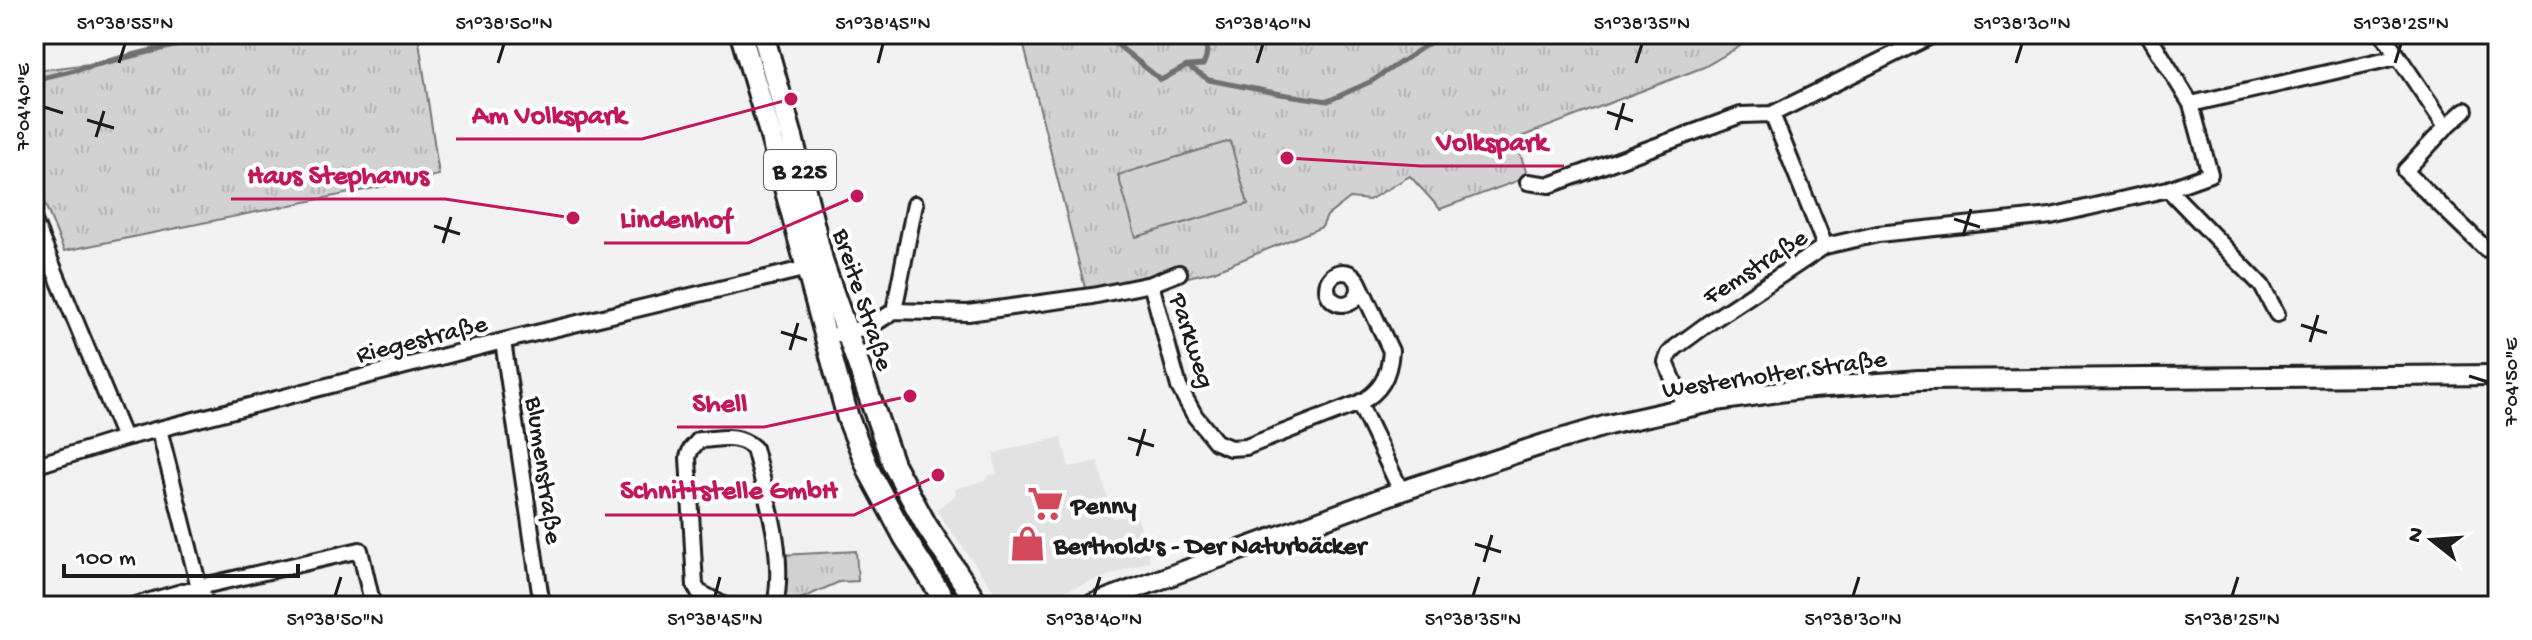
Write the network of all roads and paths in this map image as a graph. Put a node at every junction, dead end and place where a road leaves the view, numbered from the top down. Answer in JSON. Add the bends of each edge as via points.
{"nodes":[{"id":1,"x":741,"y":34,"type":"edge"},
{"id":2,"x":763,"y":34,"type":"edge"},
{"id":3,"x":1935,"y":34,"type":"edge"},
{"id":4,"x":2148,"y":34,"type":"edge"},
{"id":5,"x":2383,"y":34,"type":"edge"},
{"id":6,"x":2397,"y":57,"type":"junction"},
{"id":7,"x":2191,"y":104,"type":"junction"},
{"id":8,"x":2465,"y":110,"type":"dead end"},
{"id":9,"x":1772,"y":114,"type":"junction"},
{"id":10,"x":2446,"y":127,"type":"junction"},
{"id":11,"x":1528,"y":182,"type":"dead end"},
{"id":12,"x":2168,"y":189,"type":"junction"},
{"id":13,"x":915,"y":204,"type":"dead end"},
{"id":14,"x":34,"y":221,"type":"edge"},
{"id":15,"x":1825,"y":246,"type":"junction"},
{"id":16,"x":2498,"y":250,"type":"edge"},
{"id":17,"x":815,"y":267,"type":"junction"},
{"id":18,"x":1179,"y":273,"type":"dead end"},
{"id":19,"x":1358,"y":281,"type":"dead end"},
{"id":20,"x":1151,"y":284,"type":"junction"},
{"id":21,"x":894,"y":311,"type":"junction"},
{"id":22,"x":2277,"y":314,"type":"dead end"},
{"id":23,"x":836,"y":335,"type":"junction"},
{"id":24,"x":503,"y":341,"type":"junction"},
{"id":25,"x":2498,"y":375,"type":"edge"},
{"id":26,"x":1359,"y":403,"type":"junction"},
{"id":27,"x":1685,"y":408,"type":"junction"},
{"id":28,"x":159,"y":429,"type":"junction"},
{"id":29,"x":124,"y":438,"type":"junction"},
{"id":30,"x":34,"y":466,"type":"edge"},
{"id":31,"x":1401,"y":491,"type":"junction"},
{"id":32,"x":929,"y":579,"type":"junction"},
{"id":33,"x":199,"y":587,"type":"junction"},
{"id":34,"x":132,"y":606,"type":"edge"},
{"id":35,"x":207,"y":606,"type":"edge"},
{"id":36,"x":373,"y":606,"type":"edge"},
{"id":37,"x":542,"y":606,"type":"edge"},
{"id":38,"x":725,"y":606,"type":"edge"},
{"id":39,"x":775,"y":606,"type":"edge"},
{"id":40,"x":935,"y":606,"type":"edge"},
{"id":41,"x":948,"y":606,"type":"edge"},
{"id":42,"x":979,"y":606,"type":"edge"},
{"id":43,"x":1088,"y":606,"type":"edge"}],
"edges":[{"from":1,"to":17,"type":"main road","name":"Breite Straße","number":"B 225"},
{"from":2,"to":17,"type":"main road","name":"Breite Straße","number":"B 225","via":[[792,137]]},
{"from":3,"to":9,"type":"street"},
{"from":4,"to":7,"type":"street"},
{"from":5,"to":6,"type":"street"},
{"from":6,"to":7,"type":"street"},
{"from":6,"to":10,"type":"street"},
{"from":7,"to":12,"type":"street","name":"Femstraße","via":[[2210,174]]},
{"from":8,"to":10,"type":"street"},
{"from":9,"to":11,"type":"street","via":[[1741,115],[1550,185]]},
{"from":9,"to":15,"type":"street"},
{"from":10,"to":16,"type":"street","via":[[2405,171],[2486,249]]},
{"from":12,"to":15,"type":"street","name":"Femstraße","via":[[2051,216],[1878,234]]},
{"from":12,"to":22,"type":"street","via":[[2262,286]]},
{"from":13,"to":21,"type":"street"},
{"from":14,"to":29,"type":"street"},
{"from":15,"to":27,"type":"street","name":"Femstraße","via":[[1669,354],[1666,362]]},
{"from":17,"to":23,"type":"main road","name":"Breite Straße","number":"B 225"},
{"from":17,"to":24,"type":"street","name":"Riegestraße"},
{"from":18,"to":20,"type":"street"},
{"from":19,"to":26,"type":"street","name":"Parkweg","via":[[1391,351],[1382,384],[1375,395]]},
{"from":20,"to":21,"type":"street","via":[[968,313]]},
{"from":20,"to":26,"type":"street","name":"Parkweg","via":[[1179,387],[1216,442],[1246,447]]},
{"from":21,"to":23,"type":"street","via":[[871,326]]},
{"from":23,"to":32,"type":"main road","name":"Breite Straße","number":"B 225","via":[[848,418],[870,473]]},
{"from":23,"to":42,"type":"main road","name":"Breite Straße","number":"B 225","via":[[893,464]]},
{"from":24,"to":28,"type":"street","name":"Riegestraße"},
{"from":24,"to":37,"type":"street","name":"Blumenstraße"},
{"from":25,"to":27,"type":"main road","name":"Westerholter Straße","via":[[1919,380],[1800,389]]},
{"from":26,"to":31,"type":"street"},
{"from":27,"to":31,"type":"main road","name":"Westerholter Straße","via":[[1608,425]]},
{"from":28,"to":29,"type":"street","name":"Riegestraße"},
{"from":28,"to":33,"type":"street"},
{"from":29,"to":30,"type":"street","name":"Riegestraße"},
{"from":31,"to":43,"type":"main road","name":"Westerholter Straße"},
{"from":32,"to":40,"type":"main road"},
{"from":32,"to":41,"type":"main road","name":"Breite Straße","number":"B 225"},
{"from":33,"to":34,"type":"street"},
{"from":33,"to":35,"type":"street"},
{"from":33,"to":36,"type":"street","via":[[360,550]]},
{"from":38,"to":39,"type":"street","via":[[695,586],[688,457],[699,440],[744,439],[754,448],[777,549]]}]}
